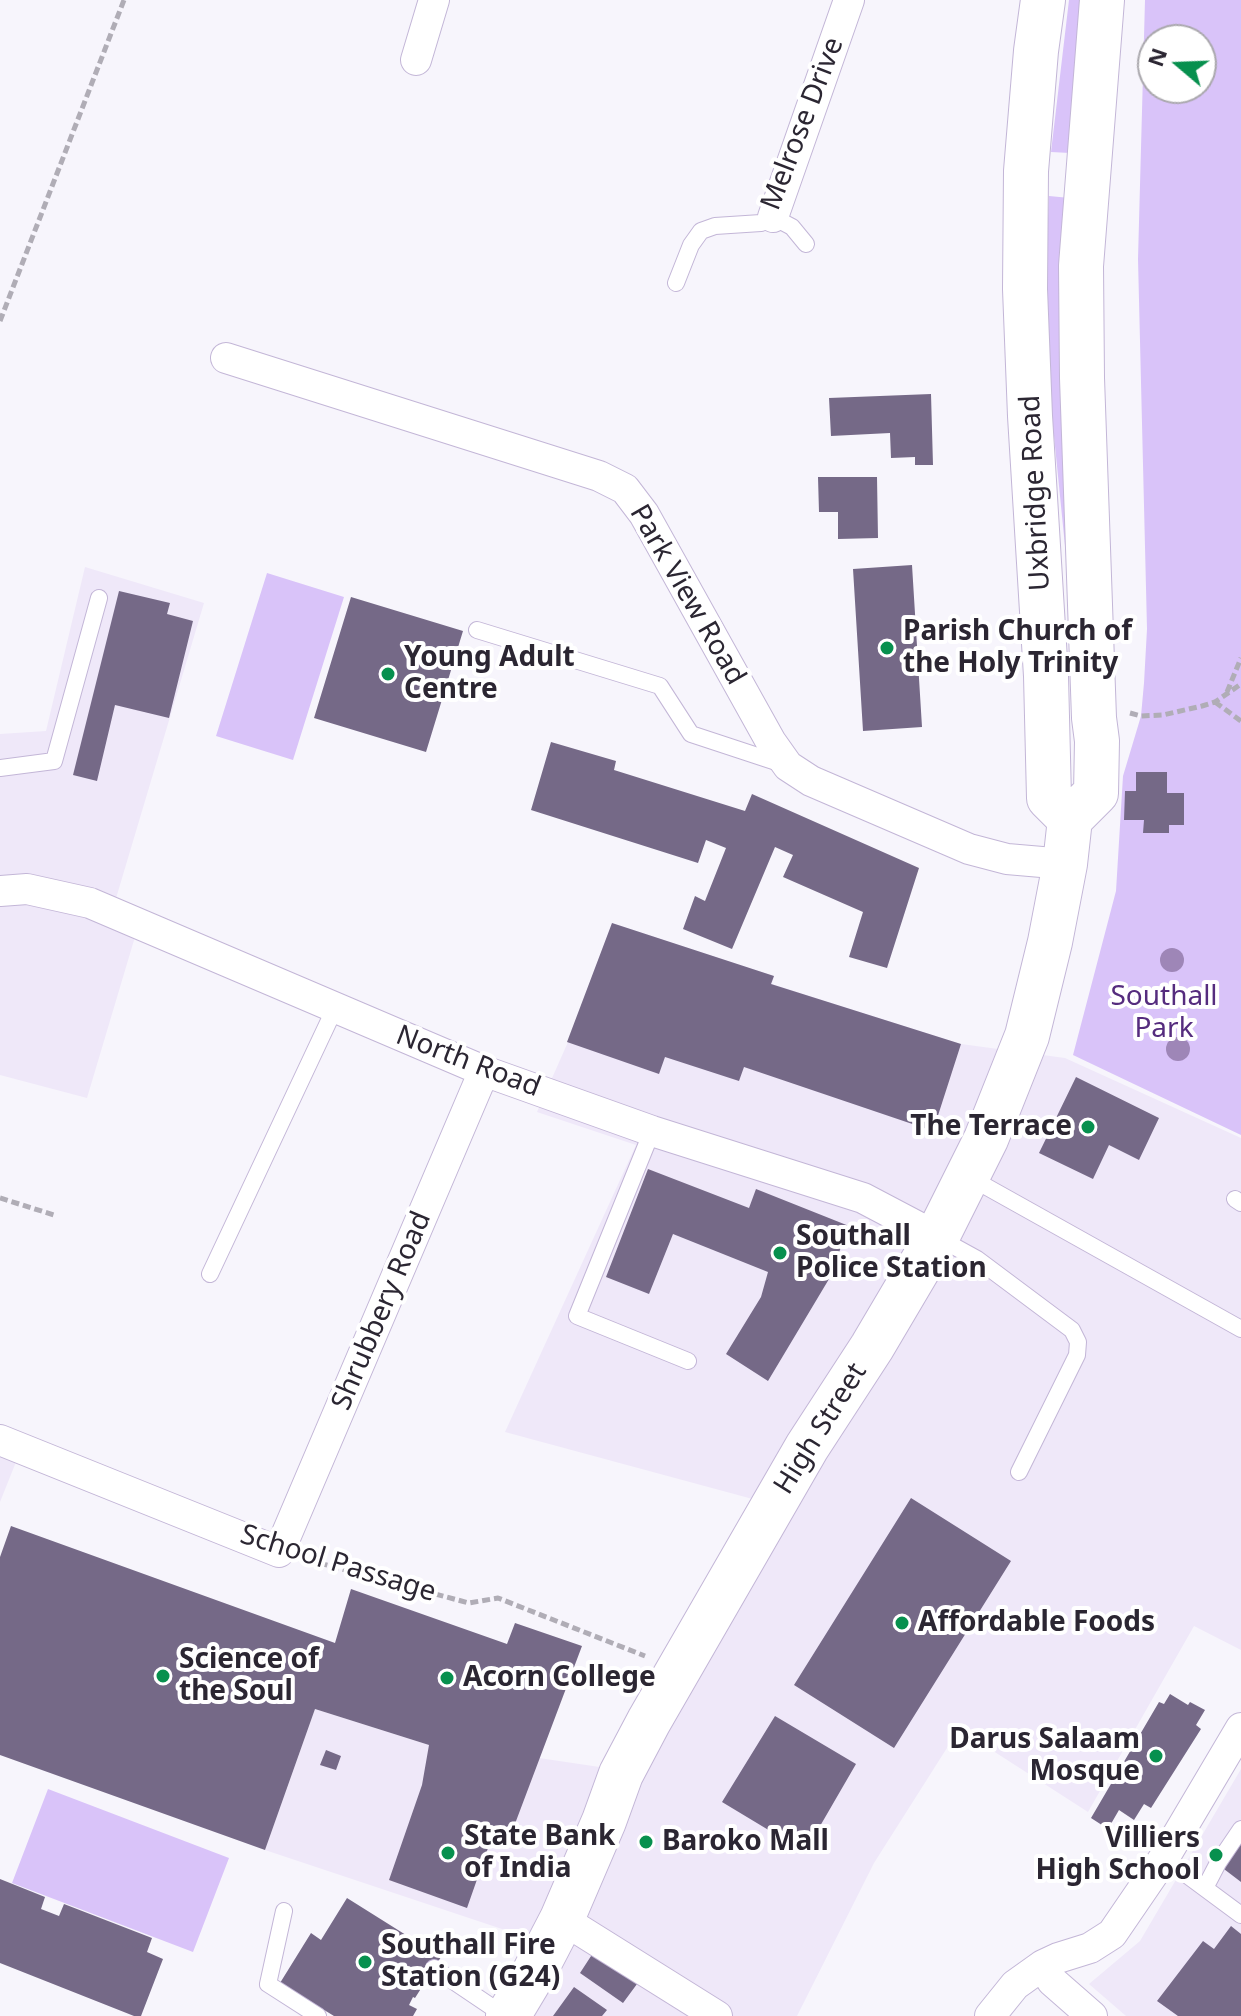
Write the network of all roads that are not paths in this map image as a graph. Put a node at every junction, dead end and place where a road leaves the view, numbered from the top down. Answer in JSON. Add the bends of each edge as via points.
{"nodes":[{"id":1,"x":434,"y":0,"type":"edge"},
{"id":2,"x":849,"y":0,"type":"edge"},
{"id":3,"x":1043,"y":0,"type":"edge"},
{"id":4,"x":1102,"y":0,"type":"edge"},
{"id":5,"x":416,"y":60,"type":"dead end"},
{"id":6,"x":1026,"y":171,"type":"junction"},
{"id":7,"x":1088,"y":177,"type":"junction"},
{"id":8,"x":773,"y":217,"type":"junction"},
{"id":9,"x":806,"y":244,"type":"dead end"},
{"id":10,"x":676,"y":283,"type":"dead end"},
{"id":11,"x":226,"y":358,"type":"dead end"},
{"id":12,"x":99,"y":598,"type":"dead end"},
{"id":13,"x":477,"y":630,"type":"dead end"},
{"id":14,"x":788,"y":766,"type":"junction"},
{"id":15,"x":0,"y":768,"type":"edge"},
{"id":16,"x":1070,"y":819,"type":"junction"},
{"id":17,"x":1065,"y":864,"type":"junction"},
{"id":18,"x":0,"y":891,"type":"edge"},
{"id":19,"x":335,"y":1008,"type":"junction"},
{"id":20,"x":484,"y":1071,"type":"junction"},
{"id":21,"x":652,"y":1131,"type":"junction"},
{"id":22,"x":968,"y":1176,"type":"junction"},
{"id":23,"x":937,"y":1237,"type":"junction"},
{"id":24,"x":210,"y":1274,"type":"dead end"},
{"id":25,"x":1241,"y":1329,"type":"edge"},
{"id":26,"x":688,"y":1361,"type":"dead end"},
{"id":27,"x":0,"y":1440,"type":"edge"},
{"id":28,"x":1019,"y":1472,"type":"dead end"},
{"id":29,"x":279,"y":1552,"type":"joint"},
{"id":30,"x":1241,"y":1728,"type":"edge"},
{"id":31,"x":1241,"y":1829,"type":"edge"},
{"id":32,"x":1164,"y":1858,"type":"junction"},
{"id":33,"x":1205,"y":1888,"type":"junction"},
{"id":34,"x":284,"y":1911,"type":"dead end"},
{"id":35,"x":1241,"y":1915,"type":"edge"},
{"id":36,"x":562,"y":1919,"type":"junction"},
{"id":37,"x":1043,"y":1965,"type":"junction"},
{"id":38,"x":434,"y":1968,"type":"dead end"},
{"id":39,"x":318,"y":2016,"type":"edge"},
{"id":40,"x":506,"y":2016,"type":"edge"},
{"id":41,"x":717,"y":2016,"type":"edge"},
{"id":42,"x":990,"y":2016,"type":"edge"},
{"id":43,"x":1092,"y":2016,"type":"edge"}],
"edges":[{"from":1,"to":5,"type":"street"},
{"from":2,"to":8,"type":"street","name":"Melrose Drive"},
{"from":3,"to":6,"type":"main road","name":"Uxbridge Road"},
{"from":4,"to":7,"type":"main road","name":"Uxbridge Road"},
{"from":6,"to":7,"type":"main road"},
{"from":6,"to":16,"type":"main road","name":"Uxbridge Road","via":[[1025,289],[1049,798]]},
{"from":7,"to":16,"type":"main road","name":"Uxbridge Road","via":[[1081,266],[1082,378],[1096,793]]},
{"from":8,"to":9,"type":"lane","via":[[792,227]]},
{"from":8,"to":10,"type":"lane","name":"Melrose Drive","via":[[701,231]]},
{"from":11,"to":14,"type":"street","name":"Park View Road","via":[[599,476],[625,489]]},
{"from":12,"to":15,"type":"lane","via":[[54,761]]},
{"from":13,"to":14,"type":"lane","via":[[660,686],[691,734]]},
{"from":14,"to":17,"type":"street","name":"Park View Road","via":[[811,781],[969,849],[1007,859]]},
{"from":16,"to":17,"type":"main road","name":"High Street"},
{"from":17,"to":22,"type":"main road","name":"High Street","via":[[1027,1036]]},
{"from":18,"to":19,"type":"street","name":"North Road","via":[[27,889],[90,903]]},
{"from":19,"to":20,"type":"street","name":"North Road"},
{"from":19,"to":24,"type":"lane"},
{"from":20,"to":21,"type":"street","name":"North Road"},
{"from":20,"to":29,"type":"street","name":"Shrubbery Road"},
{"from":21,"to":23,"type":"street","name":"North Road","via":[[863,1198]]},
{"from":21,"to":26,"type":"lane","via":[[577,1316]]},
{"from":22,"to":23,"type":"main road","name":"High Street"},
{"from":22,"to":25,"type":"lane"},
{"from":23,"to":28,"type":"lane","via":[[977,1259],[1072,1330],[1078,1342],[1077,1355]]},
{"from":23,"to":36,"type":"main road","name":"High Street","via":[[807,1447],[649,1721],[621,1774]]},
{"from":27,"to":29,"type":"street","name":"School Passage"},
{"from":30,"to":32,"type":"street"},
{"from":31,"to":33,"type":"lane"},
{"from":32,"to":33,"type":"lane"},
{"from":32,"to":37,"type":"street","via":[[1112,1934]]},
{"from":33,"to":35,"type":"lane"},
{"from":34,"to":39,"type":"lane","via":[[268,1984]]},
{"from":36,"to":40,"type":"main road","name":"High Street"},
{"from":36,"to":41,"type":"street"},
{"from":37,"to":42,"type":"street","via":[[1015,1985]]},
{"from":37,"to":43,"type":"street","via":[[1052,1981]]},
{"from":38,"to":40,"type":"lane"}]}
